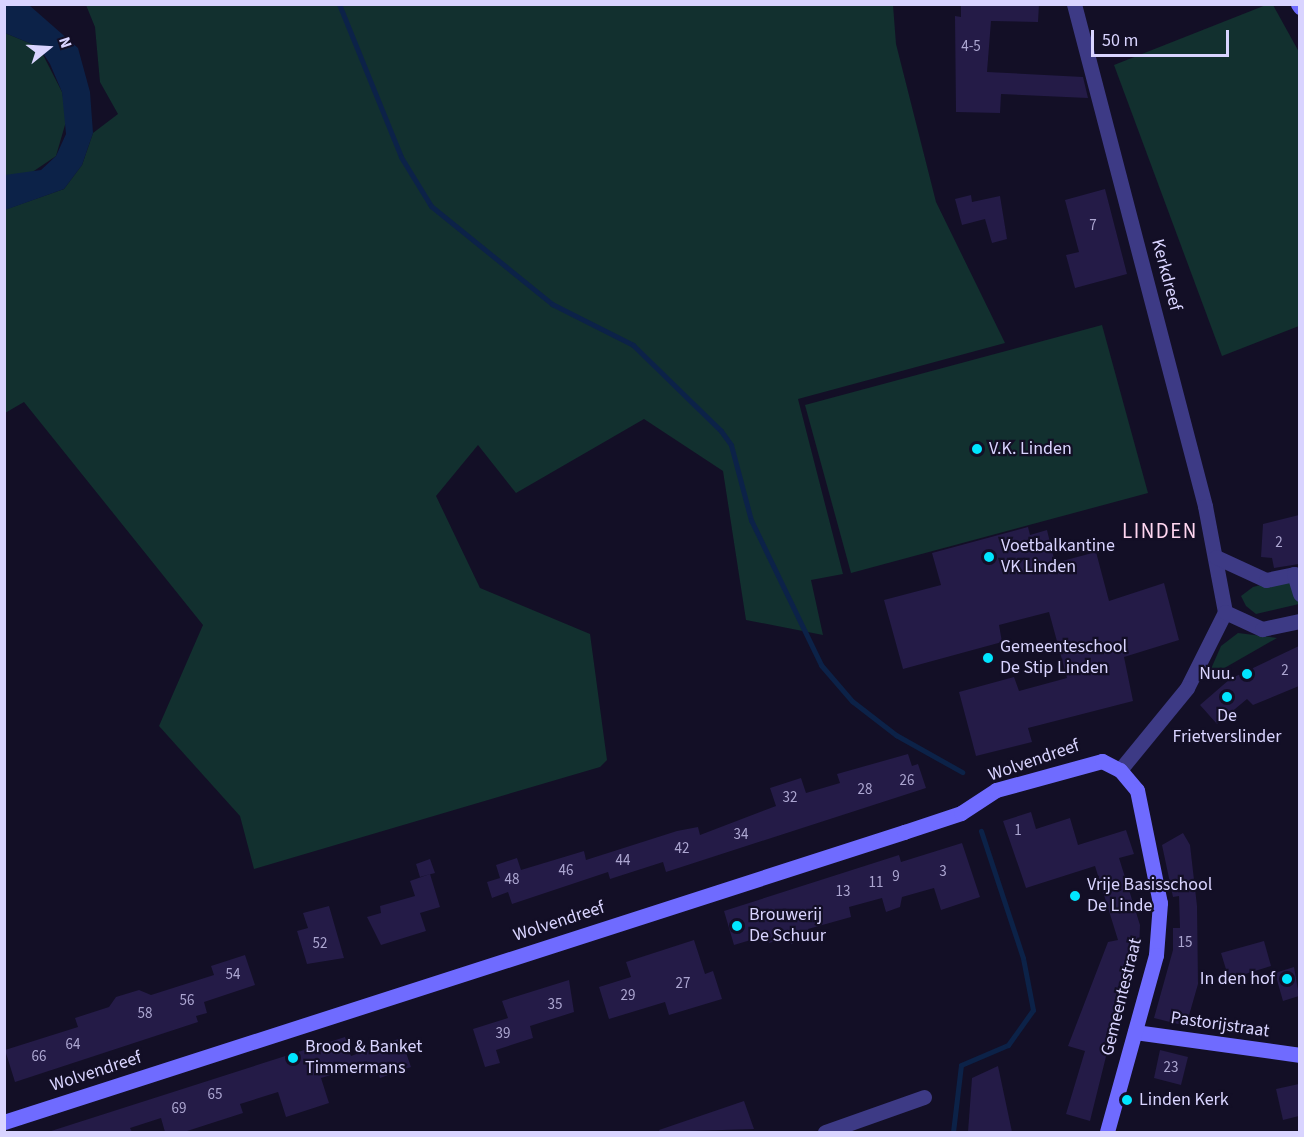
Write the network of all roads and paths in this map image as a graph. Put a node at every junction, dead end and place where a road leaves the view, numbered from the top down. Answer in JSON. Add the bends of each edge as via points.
{"nodes":[{"id":1,"x":1074,"y":4,"type":"edge"},
{"id":2,"x":1216,"y":557,"type":"junction"},
{"id":3,"x":1299,"y":594,"type":"edge"},
{"id":4,"x":1225,"y":612,"type":"junction"},
{"id":5,"x":1299,"y":621,"type":"edge"},
{"id":6,"x":1125,"y":764,"type":"junction"},
{"id":7,"x":1135,"y":1032,"type":"junction"},
{"id":8,"x":1299,"y":1055,"type":"edge"},
{"id":9,"x":924,"y":1097,"type":"dead end"},
{"id":10,"x":4,"y":1122,"type":"edge"},
{"id":11,"x":845,"y":1130,"type":"edge"},
{"id":12,"x":825,"y":1132,"type":"edge"},
{"id":13,"x":1107,"y":1132,"type":"edge"}],
"edges":[{"from":1,"to":2,"type":"street","name":"Kerkdreef"},
{"from":2,"to":3,"type":"street","via":[[1266,580],[1294,574]]},
{"from":2,"to":4,"type":"street","name":"Kerkdreef"},
{"from":4,"to":5,"type":"street","via":[[1250,627],[1278,629]]},
{"from":4,"to":6,"type":"street","via":[[1186,688]]},
{"from":6,"to":7,"type":"street","name":"Gemeentestraat","via":[[1146,822],[1160,903],[1156,955]]},
{"from":6,"to":10,"type":"street","name":"Wolvendreef","via":[[1087,762],[1016,784],[961,813]]},
{"from":7,"to":8,"type":"street","name":"Pastorijstraat"},
{"from":7,"to":13,"type":"street","name":"Gemeentestraat"},
{"from":9,"to":11,"type":"street"},
{"from":11,"to":12,"type":"street"}]}
